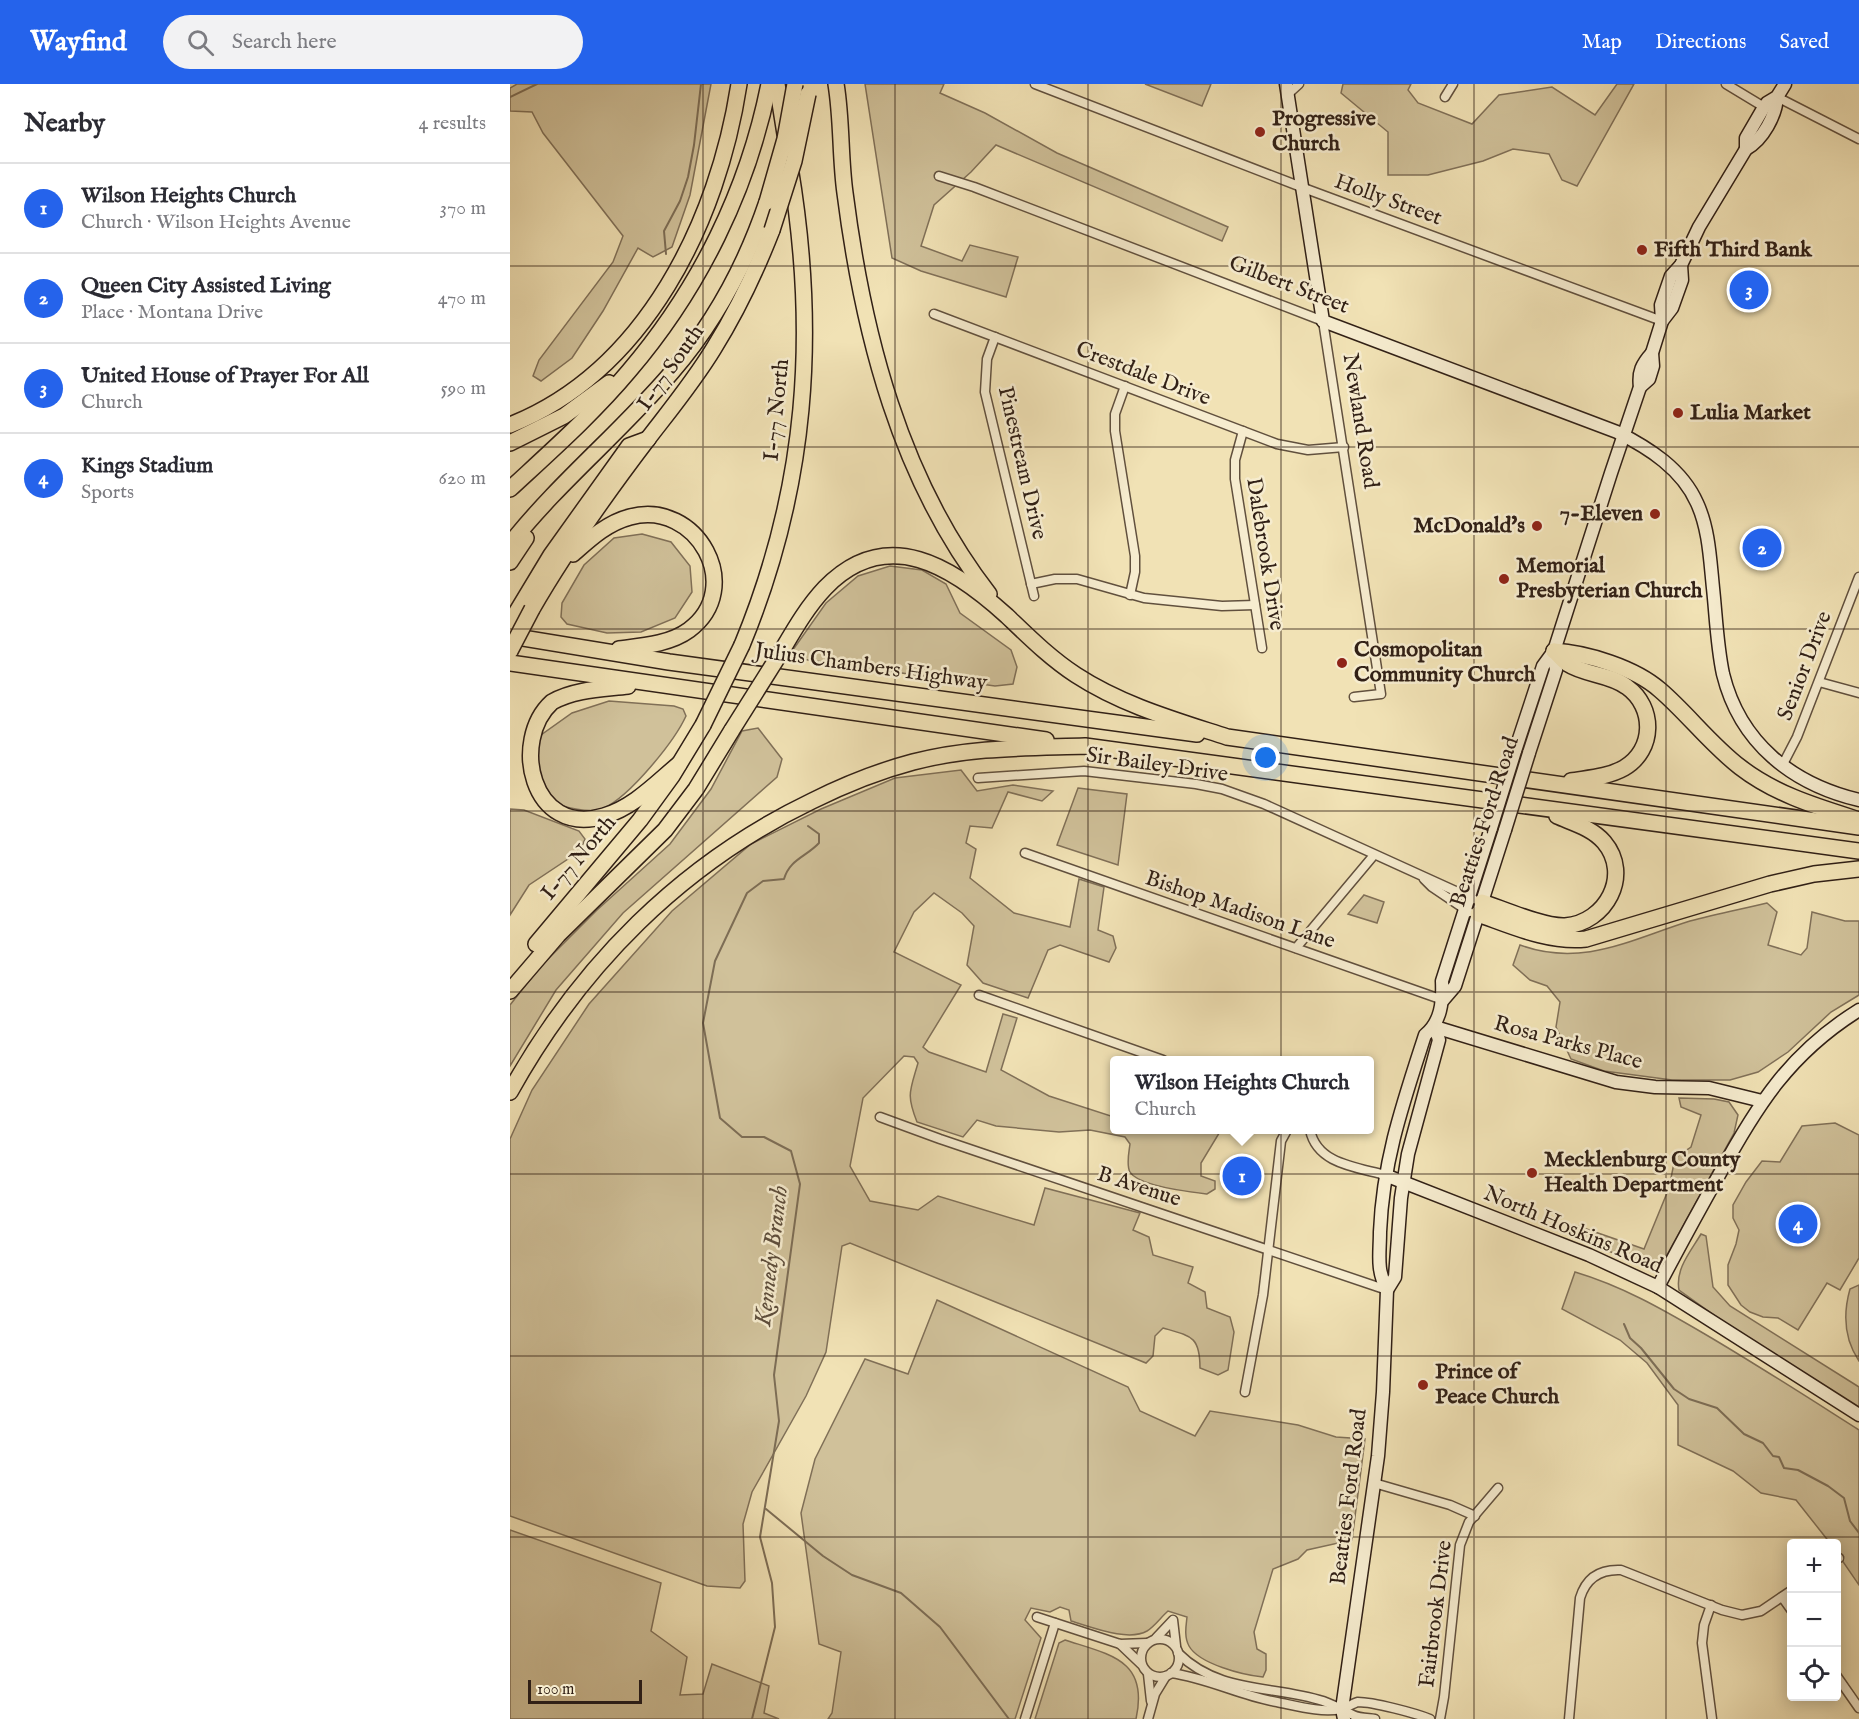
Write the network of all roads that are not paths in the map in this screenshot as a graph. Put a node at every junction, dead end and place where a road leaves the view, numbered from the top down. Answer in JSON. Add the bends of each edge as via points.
{"nodes":[{"id":1,"x":739,"y":84,"type":"edge"},
{"id":2,"x":769,"y":84,"type":"edge"},
{"id":3,"x":777,"y":84,"type":"edge"},
{"id":4,"x":795,"y":84,"type":"edge"},
{"id":5,"x":836,"y":84,"type":"edge"},
{"id":6,"x":1035,"y":84,"type":"edge"},
{"id":7,"x":1299,"y":84,"type":"edge"},
{"id":8,"x":1453,"y":84,"type":"edge"},
{"id":9,"x":1726,"y":84,"type":"edge"},
{"id":10,"x":1785,"y":84,"type":"edge"},
{"id":11,"x":809,"y":89,"type":"edge"},
{"id":12,"x":1287,"y":89,"type":"edge"},
{"id":13,"x":1445,"y":97,"type":"dead end"},
{"id":14,"x":1777,"y":97,"type":"junction"},
{"id":15,"x":1764,"y":107,"type":"junction"},
{"id":16,"x":1859,"y":140,"type":"edge"},
{"id":17,"x":1746,"y":149,"type":"junction"},
{"id":18,"x":939,"y":176,"type":"dead end"},
{"id":19,"x":1302,"y":186,"type":"junction"},
{"id":20,"x":934,"y":314,"type":"dead end"},
{"id":21,"x":1323,"y":321,"type":"junction"},
{"id":22,"x":1662,"y":321,"type":"junction"},
{"id":23,"x":662,"y":330,"type":"junction"},
{"id":24,"x":995,"y":337,"type":"junction"},
{"id":25,"x":1125,"y":386,"type":"junction"},
{"id":26,"x":510,"y":425,"type":"edge"},
{"id":27,"x":1243,"y":430,"type":"junction"},
{"id":28,"x":1624,"y":435,"type":"junction"},
{"id":29,"x":648,"y":439,"type":"junction"},
{"id":30,"x":510,"y":442,"type":"edge"},
{"id":31,"x":1344,"y":447,"type":"junction"},
{"id":32,"x":576,"y":470,"type":"junction"},
{"id":33,"x":510,"y":489,"type":"edge"},
{"id":34,"x":510,"y":544,"type":"edge"},
{"id":35,"x":510,"y":562,"type":"edge"},
{"id":36,"x":555,"y":570,"type":"junction"},
{"id":37,"x":1859,"y":577,"type":"edge"},
{"id":38,"x":1031,"y":584,"type":"junction"},
{"id":39,"x":1130,"y":595,"type":"junction"},
{"id":40,"x":1034,"y":597,"type":"dead end"},
{"id":41,"x":1255,"y":605,"type":"junction"},
{"id":42,"x":525,"y":608,"type":"junction"},
{"id":43,"x":1006,"y":615,"type":"junction"},
{"id":44,"x":510,"y":623,"type":"edge"},
{"id":45,"x":510,"y":636,"type":"edge"},
{"id":46,"x":1262,"y":648,"type":"dead end"},
{"id":47,"x":510,"y":651,"type":"edge"},
{"id":48,"x":604,"y":651,"type":"junction"},
{"id":49,"x":1554,"y":651,"type":"junction"},
{"id":50,"x":510,"y":663,"type":"edge"},
{"id":51,"x":1819,"y":682,"type":"junction"},
{"id":52,"x":649,"y":684,"type":"junction"},
{"id":53,"x":1859,"y":693,"type":"edge"},
{"id":54,"x":1354,"y":697,"type":"dead end"},
{"id":55,"x":1227,"y":737,"type":"junction"},
{"id":56,"x":1085,"y":746,"type":"junction"},
{"id":57,"x":679,"y":764,"type":"junction"},
{"id":58,"x":1782,"y":766,"type":"junction"},
{"id":59,"x":978,"y":778,"type":"dead end"},
{"id":60,"x":1556,"y":783,"type":"junction"},
{"id":61,"x":1859,"y":800,"type":"edge"},
{"id":62,"x":1543,"y":810,"type":"junction"},
{"id":63,"x":1859,"y":820,"type":"edge"},
{"id":64,"x":1859,"y":827,"type":"edge"},
{"id":65,"x":1859,"y":851,"type":"edge"},
{"id":66,"x":1025,"y":853,"type":"dead end"},
{"id":67,"x":1374,"y":855,"type":"junction"},
{"id":68,"x":1859,"y":869,"type":"edge"},
{"id":69,"x":1422,"y":877,"type":"junction"},
{"id":70,"x":1473,"y":906,"type":"junction"},
{"id":71,"x":1296,"y":948,"type":"junction"},
{"id":72,"x":510,"y":977,"type":"edge"},
{"id":73,"x":510,"y":991,"type":"edge"},
{"id":74,"x":979,"y":995,"type":"dead end"},
{"id":75,"x":1443,"y":1000,"type":"junction"},
{"id":76,"x":1859,"y":1010,"type":"edge"},
{"id":77,"x":1435,"y":1027,"type":"junction"},
{"id":78,"x":1152,"y":1056,"type":"edge"},
{"id":79,"x":510,"y":1092,"type":"edge"},
{"id":80,"x":1762,"y":1101,"type":"junction"},
{"id":81,"x":880,"y":1117,"type":"dead end"},
{"id":82,"x":1285,"y":1134,"type":"edge"},
{"id":83,"x":1311,"y":1134,"type":"edge"},
{"id":84,"x":1385,"y":1175,"type":"junction"},
{"id":85,"x":1403,"y":1183,"type":"junction"},
{"id":86,"x":1267,"y":1249,"type":"junction"},
{"id":87,"x":1658,"y":1287,"type":"junction"},
{"id":88,"x":1387,"y":1290,"type":"junction"},
{"id":89,"x":1245,"y":1392,"type":"dead end"},
{"id":90,"x":1859,"y":1415,"type":"edge"},
{"id":91,"x":1374,"y":1483,"type":"junction"},
{"id":92,"x":1498,"y":1488,"type":"dead end"},
{"id":93,"x":1475,"y":1516,"type":"junction"},
{"id":94,"x":1787,"y":1593,"type":"edge"},
{"id":95,"x":1782,"y":1597,"type":"junction"},
{"id":96,"x":1711,"y":1605,"type":"junction"},
{"id":97,"x":1787,"y":1605,"type":"edge"},
{"id":98,"x":1037,"y":1617,"type":"dead end"},
{"id":99,"x":1055,"y":1623,"type":"junction"},
{"id":100,"x":1156,"y":1638,"type":"junction"},
{"id":101,"x":1147,"y":1643,"type":"junction"},
{"id":102,"x":1120,"y":1644,"type":"junction"},
{"id":103,"x":1177,"y":1649,"type":"junction"},
{"id":104,"x":1142,"y":1664,"type":"junction"},
{"id":105,"x":1148,"y":1674,"type":"junction"},
{"id":106,"x":1168,"y":1675,"type":"junction"},
{"id":107,"x":1841,"y":1682,"type":"edge"},
{"id":108,"x":1151,"y":1707,"type":"junction"},
{"id":109,"x":1859,"y":1708,"type":"edge"},
{"id":110,"x":1340,"y":1716,"type":"edge"},
{"id":111,"x":1427,"y":1718,"type":"edge"},
{"id":112,"x":1025,"y":1719,"type":"edge"},
{"id":113,"x":1148,"y":1719,"type":"edge"},
{"id":114,"x":1375,"y":1719,"type":"edge"},
{"id":115,"x":1440,"y":1719,"type":"edge"},
{"id":116,"x":1569,"y":1719,"type":"edge"},
{"id":117,"x":1712,"y":1719,"type":"edge"}],
"edges":[{"from":1,"to":26,"type":"highway","via":[[726,147],[706,206],[685,254],[657,302],[626,343],[591,376],[555,402]]},
{"from":2,"to":23,"type":"highway","via":[[759,129],[720,232]]},
{"from":3,"to":57,"type":"highway","name":"I-77 North","bridge":true,"via":[[806,302],[804,384],[794,466],[759,603],[703,725]]},
{"from":4,"to":32,"type":"highway","bridge":true,"via":[[785,140],[767,202],[735,278],[697,340],[647,400]]},
{"from":5,"to":43,"type":"highway","via":[[850,231],[878,366],[930,499],[963,559]]},
{"from":6,"to":19,"type":"street","name":"Holly Street"},
{"from":7,"to":12,"type":"street"},
{"from":8,"to":13,"type":"street"},
{"from":9,"to":15,"type":"street"},
{"from":10,"to":14,"type":"main road","name":"Beatties Ford Road"},
{"from":11,"to":29,"type":"highway","name":"I-77 South","bridge":true,"via":[[791,170],[772,230],[748,285],[692,382]]},
{"from":12,"to":19,"type":"main road","name":"Newland Road"},
{"from":14,"to":15,"type":"main road","name":"Beatties Ford Road"},
{"from":14,"to":16,"type":"street"},
{"from":14,"to":17,"type":"main road","name":"Beatties Ford Road","via":[[1776,109],[1755,144]]},
{"from":15,"to":17,"type":"main road","name":"Beatties Ford Road","via":[[1746,138]]},
{"from":17,"to":22,"type":"main road","name":"Beatties Ford Road","via":[[1699,227],[1681,265],[1682,280],[1672,308]]},
{"from":18,"to":21,"type":"street","name":"Gilbert Street"},
{"from":19,"to":21,"type":"main road","name":"Newland Road"},
{"from":19,"to":22,"type":"street","name":"Holly Street"},
{"from":20,"to":24,"type":"street","name":"Crestdale Drive"},
{"from":21,"to":28,"type":"main road","name":"Gilbert Street"},
{"from":21,"to":31,"type":"street","name":"Newland Road"},
{"from":22,"to":28,"type":"main road","name":"Beatties Ford Road","via":[[1649,379],[1640,387]]},
{"from":23,"to":30,"type":"highway","via":[[589,398],[550,424]]},
{"from":23,"to":33,"type":"highway","via":[[603,400]]},
{"from":24,"to":25,"type":"street","name":"Crestdale Drive"},
{"from":24,"to":38,"type":"street","name":"Pinestream Drive","via":[[987,359],[985,392]]},
{"from":25,"to":27,"type":"street","name":"Crestdale Drive"},
{"from":25,"to":39,"type":"street","via":[[1115,431],[1135,556]]},
{"from":27,"to":31,"type":"street","name":"Crestdale Drive","via":[[1292,448]]},
{"from":27,"to":41,"type":"street","name":"Dalebrook Drive","via":[[1235,460],[1235,479]]},
{"from":28,"to":49,"type":"main road","name":"Beatties Ford Road"},
{"from":28,"to":58,"type":"main road","name":"Gilbert Street","via":[[1673,469],[1697,502],[1706,532],[1726,684],[1749,730]]},
{"from":29,"to":36,"type":"highway","name":"I-77 South"},
{"from":29,"to":42,"type":"highway","via":[[629,446],[557,545]]},
{"from":31,"to":54,"type":"street","name":"Newland Road","via":[[1381,694]]},
{"from":32,"to":34,"type":"highway"},
{"from":32,"to":35,"type":"highway"},
{"from":36,"to":42,"type":"highway","name":"I-77 South"},
{"from":36,"to":48,"type":"highway","via":[[610,525],[640,515],[677,522],[702,543],[714,582],[708,607],[695,625],[669,640]]},
{"from":37,"to":51,"type":"street","name":"Senior Drive"},
{"from":38,"to":39,"type":"street","via":[[1077,579]]},
{"from":38,"to":40,"type":"street","name":"Pinestream Drive"},
{"from":39,"to":41,"type":"street","via":[[1200,605]]},
{"from":41,"to":46,"type":"street","name":"Dalebrook Drive"},
{"from":42,"to":44,"type":"highway"},
{"from":42,"to":47,"type":"highway","name":"I-77 South","bridge":true},
{"from":43,"to":55,"type":"highway","via":[[1041,649],[1092,685],[1145,710]]},
{"from":43,"to":73,"type":"highway","bridge":true,"via":[[938,566],[913,557],[879,557],[848,570],[825,589],[804,615],[696,789],[665,830],[558,935]]},
{"from":45,"to":48,"type":"highway","name":"Julius Chambers Highway"},
{"from":48,"to":55,"type":"highway","name":"Julius Chambers Highway"},
{"from":49,"to":60,"type":"highway","via":[[1569,664],[1629,688],[1643,705],[1648,728],[1641,751],[1623,768],[1606,775]]},
{"from":49,"to":63,"type":"highway","via":[[1573,652],[1640,676],[1660,689],[1717,747],[1751,775],[1786,795]]},
{"from":49,"to":70,"type":"main road","name":"Beatties Ford Road","bridge":true,"via":[[1543,666],[1515,751],[1491,828]]},
{"from":49,"to":70,"type":"main road","name":"Beatties Ford Road","bridge":true,"via":[[1556,670],[1505,830]]},
{"from":50,"to":52,"type":"highway","name":"Julius Chambers Highway"},
{"from":51,"to":53,"type":"street"},
{"from":51,"to":58,"type":"street","name":"Senior Drive"},
{"from":52,"to":56,"type":"highway","name":"Julius Chambers Highway"},
{"from":52,"to":57,"type":"highway","via":[[577,693],[544,707],[528,725],[522,740],[519,756],[523,778],[546,808],[588,819],[624,807]]},
{"from":55,"to":60,"type":"highway"},
{"from":56,"to":62,"type":"highway"},
{"from":56,"to":79,"type":"highway","via":[[980,750],[912,762],[824,795],[761,827],[686,879],[618,942],[558,1014]]},
{"from":57,"to":72,"type":"highway","name":"I-77 North","via":[[640,820]]},
{"from":58,"to":61,"type":"main road","name":"Gilbert Street","via":[[1811,785]]},
{"from":59,"to":67,"type":"street","name":"Sir Bailey Drive","via":[[1084,771],[1208,786],[1250,798]]},
{"from":60,"to":64,"type":"highway"},
{"from":62,"to":65,"type":"highway"},
{"from":62,"to":70,"type":"highway","via":[[1590,831],[1610,849],[1616,875],[1607,902],[1587,920],[1560,926]]},
{"from":66,"to":71,"type":"street","name":"Bishop Madison Lane"},
{"from":67,"to":69,"type":"street","name":"Sir Bailey Drive"},
{"from":67,"to":71,"type":"street"},
{"from":68,"to":70,"type":"highway","via":[[1781,881],[1586,939],[1551,937]]},
{"from":69,"to":70,"type":"street","name":"Sir Bailey Drive"},
{"from":69,"to":70,"type":"street","name":"Sir Bailey Drive","via":[[1432,887]]},
{"from":70,"to":75,"type":"main road","name":"Beatties Ford Road","via":[[1455,986]]},
{"from":71,"to":75,"type":"street","name":"Bishop Madison Lane"},
{"from":74,"to":78,"type":"street"},
{"from":75,"to":77,"type":"main road","name":"Beatties Ford Road"},
{"from":76,"to":80,"type":"main road","via":[[1808,1048]]},
{"from":77,"to":80,"type":"main road","name":"Rosa Parks Place","via":[[1616,1082],[1716,1089]]},
{"from":77,"to":84,"type":"main road","name":"Beatties Ford Road","via":[[1425,1035],[1396,1124]]},
{"from":77,"to":85,"type":"main road","name":"Beatties Ford Road","via":[[1439,1040],[1410,1142]]},
{"from":80,"to":87,"type":"main road"},
{"from":81,"to":86,"type":"street","name":"B Avenue"},
{"from":82,"to":86,"type":"street"},
{"from":83,"to":84,"type":"street","via":[[1324,1155]]},
{"from":84,"to":85,"type":"main road","name":"North Hoskins Road"},
{"from":84,"to":88,"type":"main road","name":"Beatties Ford Road","via":[[1379,1275]]},
{"from":85,"to":87,"type":"main road","name":"North Hoskins Road","via":[[1589,1255]]},
{"from":85,"to":88,"type":"main road","name":"Beatties Ford Road","via":[[1395,1277]]},
{"from":86,"to":88,"type":"street","name":"B Avenue"},
{"from":86,"to":89,"type":"street","via":[[1263,1295]]},
{"from":87,"to":90,"type":"main road","name":"North Hoskins Road"},
{"from":88,"to":91,"type":"main road","name":"Beatties Ford Road"},
{"from":91,"to":93,"type":"street"},
{"from":91,"to":110,"type":"main road","name":"Beatties Ford Road"},
{"from":92,"to":93,"type":"street","name":"Fairbrook Drive"},
{"from":93,"to":115,"type":"street","name":"Fairbrook Drive","via":[[1460,1545]]},
{"from":94,"to":95,"type":"street"},
{"from":95,"to":96,"type":"street","via":[[1752,1614],[1732,1614]]},
{"from":95,"to":97,"type":"street"},
{"from":96,"to":116,"type":"street","via":[[1620,1570],[1591,1578],[1580,1598]]},
{"from":96,"to":117,"type":"street","via":[[1702,1643]]},
{"from":98,"to":99,"type":"street"},
{"from":99,"to":102,"type":"street"},
{"from":99,"to":112,"type":"street"},
{"from":100,"to":101,"type":"street"},
{"from":100,"to":103,"type":"street","via":[[1165,1639]]},
{"from":100,"to":103,"type":"street","via":[[1173,1620]]},
{"from":101,"to":102,"type":"street"},
{"from":101,"to":104,"type":"street","via":[[1141,1653]]},
{"from":102,"to":104,"type":"street"},
{"from":103,"to":106,"type":"street","via":[[1179,1663]]},
{"from":103,"to":110,"type":"street","via":[[1195,1668],[1254,1689],[1322,1701]]},
{"from":104,"to":105,"type":"street"},
{"from":105,"to":106,"type":"street"},
{"from":105,"to":108,"type":"street"},
{"from":106,"to":108,"type":"street"},
{"from":106,"to":110,"type":"street","via":[[1188,1674],[1260,1699],[1327,1710]]},
{"from":107,"to":109,"type":"street"},
{"from":108,"to":113,"type":"street"},
{"from":110,"to":111,"type":"street","via":[[1358,1702]]},
{"from":110,"to":114,"type":"street"}]}
